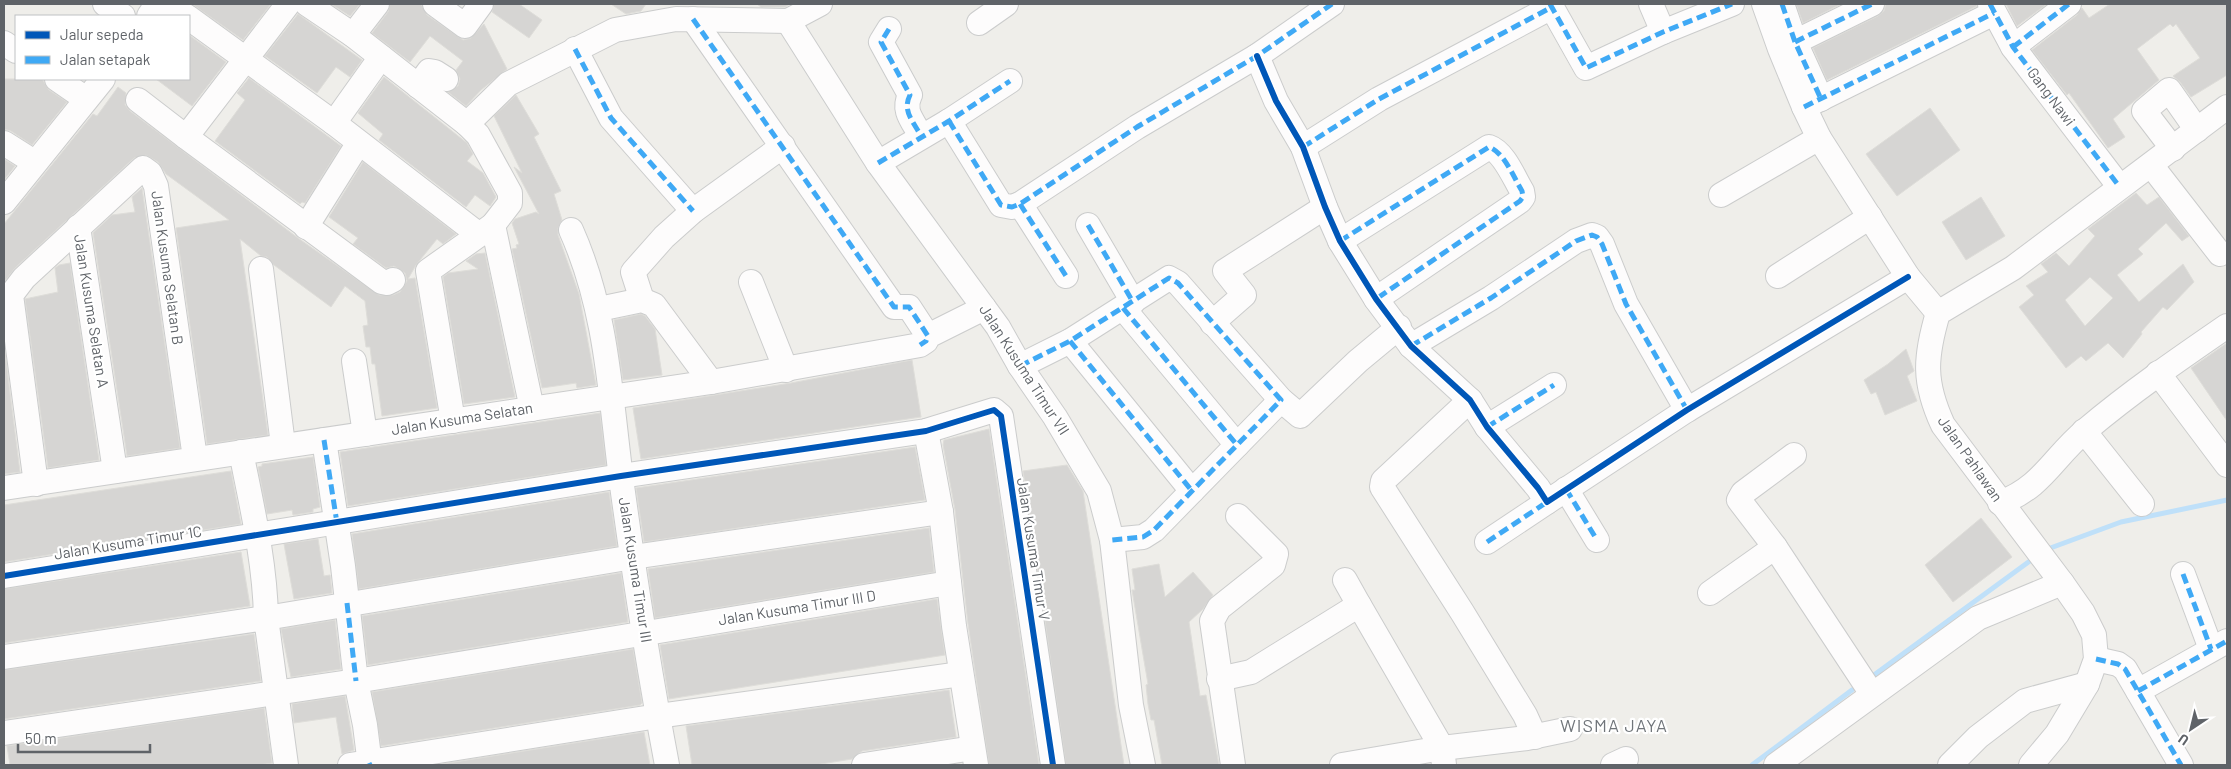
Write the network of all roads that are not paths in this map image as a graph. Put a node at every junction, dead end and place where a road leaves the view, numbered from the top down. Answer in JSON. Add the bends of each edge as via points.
{"nodes":[{"id":1,"x":106,"y":4,"type":"edge"},
{"id":2,"x":157,"y":4,"type":"edge"},
{"id":3,"x":168,"y":4,"type":"edge"},
{"id":4,"x":288,"y":4,"type":"edge"},
{"id":5,"x":307,"y":4,"type":"edge"},
{"id":6,"x":377,"y":4,"type":"edge"},
{"id":7,"x":435,"y":4,"type":"edge"},
{"id":8,"x":480,"y":4,"type":"edge"},
{"id":9,"x":656,"y":4,"type":"edge"},
{"id":10,"x":820,"y":4,"type":"edge"},
{"id":11,"x":1006,"y":4,"type":"edge"},
{"id":12,"x":1332,"y":4,"type":"edge"},
{"id":13,"x":1651,"y":4,"type":"edge"},
{"id":14,"x":1732,"y":4,"type":"edge"},
{"id":15,"x":1764,"y":4,"type":"edge"},
{"id":16,"x":1782,"y":4,"type":"edge"},
{"id":17,"x":1872,"y":4,"type":"edge"},
{"id":18,"x":2069,"y":4,"type":"edge"},
{"id":19,"x":1551,"y":5,"type":"edge"},
{"id":20,"x":1992,"y":8,"type":"edge"},
{"id":21,"x":122,"y":15,"type":"edge"},
{"id":22,"x":150,"y":15,"type":"edge"},
{"id":23,"x":184,"y":15,"type":"edge"},
{"id":24,"x":190,"y":19,"type":"edge"},
{"id":25,"x":685,"y":19,"type":"junction"},
{"id":26,"x":788,"y":21,"type":"junction"},
{"id":27,"x":979,"y":23,"type":"dead end"},
{"id":28,"x":889,"y":29,"type":"dead end"},
{"id":29,"x":1664,"y":32,"type":"junction"},
{"id":30,"x":353,"y":35,"type":"junction"},
{"id":31,"x":1794,"y":42,"type":"junction"},
{"id":32,"x":4,"y":43,"type":"edge"},
{"id":33,"x":2013,"y":47,"type":"junction"},
{"id":34,"x":575,"y":49,"type":"junction"},
{"id":35,"x":15,"y":51,"type":"edge"},
{"id":36,"x":1257,"y":56,"type":"junction"},
{"id":37,"x":381,"y":57,"type":"junction"},
{"id":38,"x":245,"y":59,"type":"junction"},
{"id":39,"x":446,"y":79,"type":"dead end"},
{"id":40,"x":58,"y":80,"type":"edge"},
{"id":41,"x":102,"y":80,"type":"edge"},
{"id":42,"x":1010,"y":81,"type":"dead end"},
{"id":43,"x":418,"y":86,"type":"junction"},
{"id":44,"x":86,"y":99,"type":"junction"},
{"id":45,"x":138,"y":100,"type":"dead end"},
{"id":46,"x":1812,"y":103,"type":"junction"},
{"id":47,"x":2227,"y":107,"type":"edge"},
{"id":48,"x":949,"y":121,"type":"junction"},
{"id":49,"x":334,"y":123,"type":"junction"},
{"id":50,"x":467,"y":124,"type":"junction"},
{"id":51,"x":2197,"y":130,"type":"junction"},
{"id":52,"x":921,"y":136,"type":"junction"},
{"id":53,"x":186,"y":137,"type":"junction"},
{"id":54,"x":1820,"y":138,"type":"junction"},
{"id":55,"x":4,"y":143,"type":"edge"},
{"id":56,"x":358,"y":144,"type":"junction"},
{"id":57,"x":782,"y":146,"type":"junction"},
{"id":58,"x":1303,"y":147,"type":"junction"},
{"id":59,"x":2172,"y":149,"type":"junction"},
{"id":60,"x":34,"y":162,"type":"junction"},
{"id":61,"x":878,"y":163,"type":"junction"},
{"id":62,"x":2151,"y":165,"type":"junction"},
{"id":63,"x":2119,"y":186,"type":"junction"},
{"id":64,"x":1721,"y":195,"type":"dead end"},
{"id":65,"x":4,"y":202,"type":"edge"},
{"id":66,"x":1020,"y":204,"type":"junction"},
{"id":67,"x":1324,"y":207,"type":"junction"},
{"id":68,"x":693,"y":211,"type":"junction"},
{"id":69,"x":1870,"y":217,"type":"junction"},
{"id":70,"x":1088,"y":225,"type":"dead end"},
{"id":71,"x":306,"y":226,"type":"junction"},
{"id":72,"x":78,"y":227,"type":"junction"},
{"id":73,"x":485,"y":229,"type":"junction"},
{"id":74,"x":571,"y":230,"type":"dead end"},
{"id":75,"x":1340,"y":240,"type":"junction"},
{"id":76,"x":2220,"y":254,"type":"dead end"},
{"id":77,"x":261,"y":269,"type":"dead end"},
{"id":78,"x":1066,"y":276,"type":"dead end"},
{"id":79,"x":1778,"y":276,"type":"dead end"},
{"id":80,"x":1908,"y":277,"type":"junction"},
{"id":81,"x":393,"y":280,"type":"dead end"},
{"id":82,"x":751,"y":282,"type":"dead end"},
{"id":83,"x":1376,"y":299,"type":"junction"},
{"id":84,"x":642,"y":300,"type":"junction"},
{"id":85,"x":1128,"y":305,"type":"junction"},
{"id":86,"x":984,"y":308,"type":"junction"},
{"id":87,"x":599,"y":309,"type":"junction"},
{"id":88,"x":1938,"y":313,"type":"junction"},
{"id":89,"x":1212,"y":323,"type":"junction"},
{"id":90,"x":2227,"y":326,"type":"edge"},
{"id":91,"x":1405,"y":337,"type":"junction"},
{"id":92,"x":924,"y":340,"type":"junction"},
{"id":93,"x":1070,"y":341,"type":"junction"},
{"id":94,"x":354,"y":361,"type":"dead end"},
{"id":95,"x":1020,"y":366,"type":"junction"},
{"id":96,"x":786,"y":370,"type":"junction"},
{"id":97,"x":2158,"y":373,"type":"junction"},
{"id":98,"x":711,"y":382,"type":"junction"},
{"id":99,"x":1554,"y":385,"type":"dead end"},
{"id":100,"x":613,"y":397,"type":"junction"},
{"id":101,"x":1281,"y":400,"type":"junction"},
{"id":102,"x":1470,"y":400,"type":"junction"},
{"id":103,"x":532,"y":408,"type":"junction"},
{"id":104,"x":1687,"y":410,"type":"junction"},
{"id":105,"x":453,"y":421,"type":"junction"},
{"id":106,"x":1487,"y":427,"type":"junction"},
{"id":107,"x":926,"y":431,"type":"junction"},
{"id":108,"x":2084,"y":431,"type":"junction"},
{"id":109,"x":365,"y":434,"type":"junction"},
{"id":110,"x":324,"y":440,"type":"junction"},
{"id":111,"x":283,"y":445,"type":"junction"},
{"id":112,"x":1237,"y":445,"type":"junction"},
{"id":113,"x":241,"y":452,"type":"junction"},
{"id":114,"x":1794,"y":455,"type":"dead end"},
{"id":115,"x":195,"y":458,"type":"junction"},
{"id":116,"x":2227,"y":465,"type":"edge"},
{"id":117,"x":115,"y":471,"type":"junction"},
{"id":118,"x":621,"y":476,"type":"junction"},
{"id":119,"x":36,"y":484,"type":"junction"},
{"id":120,"x":4,"y":488,"type":"edge"},
{"id":121,"x":1566,"y":489,"type":"junction"},
{"id":122,"x":1192,"y":491,"type":"junction"},
{"id":123,"x":1547,"y":502,"type":"junction"},
{"id":124,"x":2000,"y":503,"type":"junction"},
{"id":125,"x":2142,"y":504,"type":"dead end"},
{"id":126,"x":941,"y":512,"type":"junction"},
{"id":127,"x":1238,"y":516,"type":"dead end"},
{"id":128,"x":337,"y":523,"type":"junction"},
{"id":129,"x":257,"y":535,"type":"junction"},
{"id":130,"x":1112,"y":540,"type":"junction"},
{"id":131,"x":1597,"y":540,"type":"dead end"},
{"id":132,"x":1487,"y":542,"type":"dead end"},
{"id":133,"x":1775,"y":547,"type":"junction"},
{"id":134,"x":633,"y":557,"type":"junction"},
{"id":135,"x":2183,"y":574,"type":"dead end"},
{"id":136,"x":4,"y":576,"type":"edge"},
{"id":137,"x":1345,"y":580,"type":"dead end"},
{"id":138,"x":949,"y":583,"type":"junction"},
{"id":139,"x":2062,"y":583,"type":"junction"},
{"id":140,"x":1710,"y":593,"type":"dead end"},
{"id":141,"x":347,"y":603,"type":"junction"},
{"id":142,"x":1359,"y":605,"type":"junction"},
{"id":143,"x":266,"y":618,"type":"junction"},
{"id":144,"x":645,"y":633,"type":"junction"},
{"id":145,"x":2219,"y":645,"type":"edge"},
{"id":146,"x":4,"y":658,"type":"edge"},
{"id":147,"x":2096,"y":658,"type":"junction"},
{"id":148,"x":961,"y":674,"type":"junction"},
{"id":149,"x":1219,"y":680,"type":"junction"},
{"id":150,"x":356,"y":681,"type":"junction"},
{"id":151,"x":2087,"y":684,"type":"junction"},
{"id":152,"x":2138,"y":691,"type":"junction"},
{"id":153,"x":276,"y":692,"type":"junction"},
{"id":154,"x":1872,"y":694,"type":"junction"},
{"id":155,"x":658,"y":716,"type":"junction"},
{"id":156,"x":1570,"y":729,"type":"dead end"},
{"id":157,"x":4,"y":733,"type":"edge"},
{"id":158,"x":1535,"y":737,"type":"junction"},
{"id":159,"x":975,"y":757,"type":"edge"},
{"id":160,"x":1443,"y":757,"type":"edge"},
{"id":161,"x":1788,"y":762,"type":"edge"},
{"id":162,"x":363,"y":764,"type":"edge"},
{"id":163,"x":286,"y":765,"type":"edge"},
{"id":164,"x":667,"y":765,"type":"edge"},
{"id":165,"x":864,"y":765,"type":"edge"},
{"id":166,"x":1053,"y":765,"type":"edge"},
{"id":167,"x":1143,"y":765,"type":"edge"},
{"id":168,"x":1233,"y":765,"type":"edge"},
{"id":169,"x":1342,"y":765,"type":"edge"},
{"id":170,"x":1950,"y":765,"type":"edge"},
{"id":171,"x":2031,"y":765,"type":"edge"},
{"id":172,"x":2181,"y":765,"type":"edge"}],
"edges":[{"from":1,"to":21,"type":"street"},
{"from":2,"to":22,"type":"street"},
{"from":3,"to":23,"type":"street"},
{"from":4,"to":38,"type":"street"},
{"from":5,"to":30,"type":"street"},
{"from":6,"to":30,"type":"street"},
{"from":7,"to":8,"type":"street","via":[[466,26]]},
{"from":9,"to":25,"type":"street"},
{"from":10,"to":26,"type":"street"},
{"from":11,"to":27,"type":"street"},
{"from":12,"to":36,"type":"street"},
{"from":13,"to":29,"type":"street"},
{"from":14,"to":29,"type":"street"},
{"from":15,"to":46,"type":"street"},
{"from":16,"to":31,"type":"street"},
{"from":17,"to":31,"type":"street"},
{"from":18,"to":33,"type":"street"},
{"from":19,"to":29,"type":"street","via":[[1586,68]]},
{"from":19,"to":58,"type":"street","via":[[1379,98]]},
{"from":20,"to":33,"type":"street","name":"Gang Nawi"},
{"from":20,"to":46,"type":"street"},
{"from":24,"to":38,"type":"street"},
{"from":25,"to":26,"type":"street"},
{"from":25,"to":34,"type":"street","via":[[615,30]]},
{"from":25,"to":57,"type":"street"},
{"from":26,"to":61,"type":"street","name":"Jalan Kusuma Timur VII"},
{"from":28,"to":52,"type":"street","via":[[882,42],[910,95],[905,106]]},
{"from":30,"to":37,"type":"street"},
{"from":31,"to":46,"type":"street"},
{"from":32,"to":35,"type":"street"},
{"from":33,"to":63,"type":"street","name":"Gang Nawi"},
{"from":34,"to":50,"type":"street","via":[[508,84]]},
{"from":34,"to":68,"type":"street","via":[[611,118]]},
{"from":36,"to":58,"type":"street","via":[[1276,101]]},
{"from":36,"to":66,"type":"street","via":[[1137,127]]},
{"from":37,"to":43,"type":"street"},
{"from":37,"to":49,"type":"street"},
{"from":38,"to":49,"type":"street"},
{"from":38,"to":53,"type":"street"},
{"from":39,"to":43,"type":"street","via":[[429,71]]},
{"from":40,"to":44,"type":"street"},
{"from":41,"to":44,"type":"street"},
{"from":42,"to":48,"type":"street"},
{"from":43,"to":50,"type":"street"},
{"from":44,"to":60,"type":"street"},
{"from":45,"to":53,"type":"street"},
{"from":46,"to":54,"type":"street"},
{"from":47,"to":51,"type":"street"},
{"from":48,"to":52,"type":"street"},
{"from":48,"to":66,"type":"street","via":[[1001,205],[1012,207]]},
{"from":49,"to":56,"type":"street"},
{"from":50,"to":73,"type":"street","via":[[478,135],[510,193],[510,203]]},
{"from":51,"to":59,"type":"street"},
{"from":51,"to":59,"type":"street","via":[[2169,90],[2144,110]]},
{"from":52,"to":61,"type":"street"},
{"from":53,"to":71,"type":"street"},
{"from":54,"to":64,"type":"street"},
{"from":54,"to":69,"type":"street"},
{"from":55,"to":60,"type":"street"},
{"from":56,"to":71,"type":"street"},
{"from":56,"to":73,"type":"street"},
{"from":57,"to":68,"type":"street"},
{"from":57,"to":92,"type":"street","via":[[894,308],[909,308]]},
{"from":58,"to":67,"type":"street"},
{"from":59,"to":62,"type":"street"},
{"from":60,"to":65,"type":"street"},
{"from":61,"to":86,"type":"street","name":"Jalan Kusuma Timur VII"},
{"from":62,"to":63,"type":"street"},
{"from":62,"to":76,"type":"street"},
{"from":63,"to":88,"type":"street","via":[[2013,268]]},
{"from":66,"to":78,"type":"street"},
{"from":67,"to":75,"type":"street"},
{"from":67,"to":89,"type":"street","via":[[1225,271],[1244,295]]},
{"from":68,"to":84,"type":"street","via":[[633,272]]},
{"from":69,"to":79,"type":"street"},
{"from":69,"to":80,"type":"street"},
{"from":70,"to":85,"type":"street"},
{"from":71,"to":81,"type":"street","via":[[382,282]]},
{"from":72,"to":115,"type":"street","name":"Jalan Kusuma Selatan B","via":[[140,170],[144,168],[150,173],[156,186]]},
{"from":72,"to":117,"type":"street","name":"Jalan Kusuma Selatan A"},
{"from":72,"to":119,"type":"street","name":"Jalan Kusuma Selatan A","via":[[24,278],[11,295]]},
{"from":73,"to":103,"type":"street"},
{"from":73,"to":105,"type":"street","via":[[428,270]]},
{"from":74,"to":87,"type":"street","name":"Jalan Kusuma Timur III"},
{"from":75,"to":83,"type":"street"},
{"from":75,"to":83,"type":"street","via":[[1490,147],[1495,149],[1522,191],[1520,201]]},
{"from":77,"to":111,"type":"street"},
{"from":80,"to":88,"type":"street"},
{"from":80,"to":104,"type":"street"},
{"from":82,"to":96,"type":"street"},
{"from":83,"to":91,"type":"street"},
{"from":84,"to":87,"type":"street"},
{"from":84,"to":98,"type":"street","via":[[654,305]]},
{"from":85,"to":89,"type":"street","via":[[1169,278],[1178,283]]},
{"from":85,"to":93,"type":"street"},
{"from":85,"to":112,"type":"street"},
{"from":86,"to":92,"type":"street","name":"Jalan Kusuma Selatan"},
{"from":86,"to":95,"type":"street","name":"Jalan Kusuma Timur VII"},
{"from":87,"to":100,"type":"street","name":"Jalan Kusuma Timur III"},
{"from":88,"to":124,"type":"street","name":"Jalan Pahlawan","via":[[1929,344],[1931,399],[1943,425]]},
{"from":89,"to":101,"type":"street"},
{"from":90,"to":97,"type":"street"},
{"from":91,"to":101,"type":"street","via":[[1358,360],[1300,416]]},
{"from":91,"to":102,"type":"street"},
{"from":91,"to":104,"type":"street","via":[[1490,298],[1576,241],[1592,234],[1602,244],[1626,304]]},
{"from":92,"to":96,"type":"street","name":"Jalan Kusuma Selatan"},
{"from":93,"to":95,"type":"street"},
{"from":93,"to":122,"type":"street"},
{"from":94,"to":109,"type":"street"},
{"from":95,"to":130,"type":"street","name":"Jalan Kusuma Timur VII","via":[[1100,491]]},
{"from":96,"to":98,"type":"street","name":"Jalan Kusuma Selatan"},
{"from":97,"to":108,"type":"street"},
{"from":97,"to":116,"type":"street"},
{"from":98,"to":100,"type":"street","name":"Jalan Kusuma Selatan"},
{"from":99,"to":106,"type":"street"},
{"from":100,"to":103,"type":"street","name":"Jalan Kusuma Selatan"},
{"from":100,"to":118,"type":"street","name":"Jalan Kusuma Timur III"},
{"from":101,"to":112,"type":"street"},
{"from":102,"to":106,"type":"street"},
{"from":102,"to":158,"type":"street","via":[[1383,481],[1382,486],[1525,715]]},
{"from":103,"to":105,"type":"street","name":"Jalan Kusuma Selatan"},
{"from":104,"to":121,"type":"street"},
{"from":105,"to":109,"type":"street","name":"Jalan Kusuma Selatan"},
{"from":106,"to":123,"type":"street"},
{"from":107,"to":118,"type":"street","name":"Jalan Kusuma Timur 1C"},
{"from":107,"to":126,"type":"street"},
{"from":107,"to":166,"type":"street","name":"Jalan Kusuma Timur V","via":[[994,410],[1001,416]]},
{"from":108,"to":124,"type":"street","via":[[2034,484]]},
{"from":108,"to":125,"type":"street"},
{"from":109,"to":110,"type":"street","name":"Jalan Kusuma Selatan"},
{"from":110,"to":111,"type":"street","name":"Jalan Kusuma Selatan"},
{"from":110,"to":128,"type":"street"},
{"from":111,"to":113,"type":"street","name":"Jalan Kusuma Selatan"},
{"from":112,"to":122,"type":"street"},
{"from":113,"to":115,"type":"street","name":"Jalan Kusuma Selatan"},
{"from":113,"to":129,"type":"street"},
{"from":114,"to":133,"type":"street","via":[[1738,500]]},
{"from":115,"to":117,"type":"street","name":"Jalan Kusuma Selatan"},
{"from":117,"to":119,"type":"street","name":"Jalan Kusuma Selatan"},
{"from":118,"to":128,"type":"street","name":"Jalan Kusuma Timur 1C"},
{"from":118,"to":134,"type":"street","name":"Jalan Kusuma Timur III"},
{"from":119,"to":120,"type":"street","name":"Jalan Kusuma Selatan"},
{"from":121,"to":123,"type":"street"},
{"from":121,"to":131,"type":"street"},
{"from":122,"to":130,"type":"street","via":[[1143,537]]},
{"from":123,"to":132,"type":"street"},
{"from":124,"to":139,"type":"street","name":"Jalan Pahlawan"},
{"from":126,"to":134,"type":"street"},
{"from":126,"to":138,"type":"street"},
{"from":127,"to":149,"type":"street","via":[[1276,554],[1276,560],[1213,615],[1212,636]]},
{"from":128,"to":129,"type":"street","name":"Jalan Kusuma Timur 1C"},
{"from":128,"to":141,"type":"street"},
{"from":129,"to":136,"type":"street","name":"Jalan Kusuma Timur 1C"},
{"from":129,"to":143,"type":"street"},
{"from":130,"to":167,"type":"street","name":"Jalan Kusuma Timur VII","via":[[1132,705]]},
{"from":133,"to":140,"type":"street"},
{"from":133,"to":154,"type":"street"},
{"from":134,"to":141,"type":"street"},
{"from":134,"to":144,"type":"street","name":"Jalan Kusuma Timur III"},
{"from":135,"to":145,"type":"street"},
{"from":137,"to":142,"type":"street"},
{"from":138,"to":144,"type":"street","name":"Jalan Kusuma Timur III D"},
{"from":138,"to":148,"type":"street"},
{"from":139,"to":147,"type":"street","name":"Jalan Pahlawan","via":[[2094,635]]},
{"from":139,"to":154,"type":"street","via":[[1978,618]]},
{"from":141,"to":143,"type":"street"},
{"from":141,"to":150,"type":"street"},
{"from":142,"to":149,"type":"street","via":[[1251,672]]},
{"from":142,"to":160,"type":"street"},
{"from":143,"to":146,"type":"street"},
{"from":143,"to":153,"type":"street"},
{"from":144,"to":150,"type":"street","name":"Jalan Kusuma Timur III D"},
{"from":144,"to":155,"type":"street","name":"Jalan Kusuma Timur III"},
{"from":145,"to":152,"type":"street"},
{"from":147,"to":151,"type":"street","name":"Jalan Pahlawan"},
{"from":147,"to":152,"type":"street","via":[[2125,669]]},
{"from":148,"to":155,"type":"street"},
{"from":148,"to":159,"type":"street"},
{"from":149,"to":168,"type":"street"},
{"from":150,"to":153,"type":"street","name":"Jalan Kusuma Timur III D"},
{"from":150,"to":162,"type":"street","via":[[365,725]]},
{"from":151,"to":170,"type":"street","via":[[2025,701],[1978,737]]},
{"from":151,"to":171,"type":"street","name":"Jalan Pahlawan","via":[[2057,734]]},
{"from":152,"to":172,"type":"street"},
{"from":153,"to":157,"type":"street","name":"Jalan Kusuma Timur III D"},
{"from":153,"to":163,"type":"street"},
{"from":154,"to":161,"type":"street"},
{"from":155,"to":162,"type":"street"},
{"from":155,"to":164,"type":"street","name":"Jalan Kusuma Timur III"},
{"from":156,"to":158,"type":"street"},
{"from":158,"to":160,"type":"street"},
{"from":159,"to":165,"type":"street"},
{"from":160,"to":169,"type":"street"}]}
